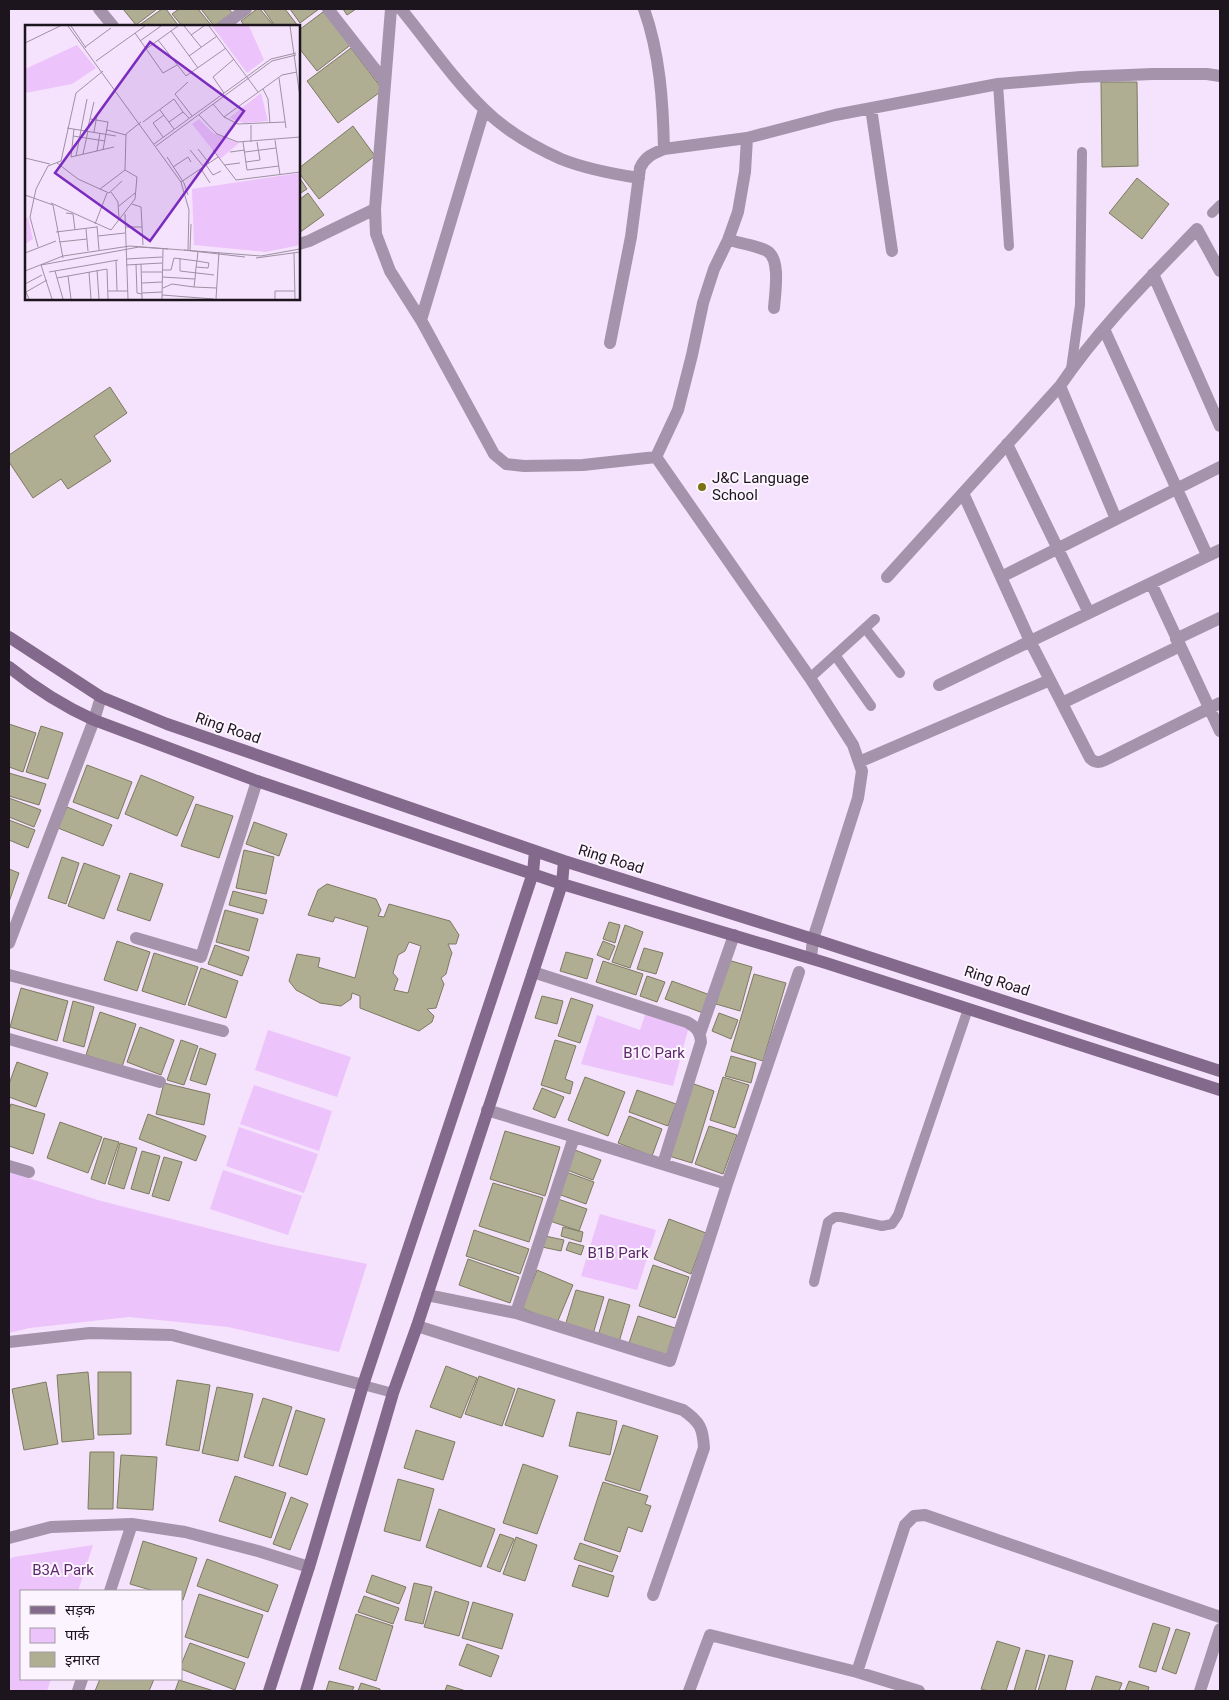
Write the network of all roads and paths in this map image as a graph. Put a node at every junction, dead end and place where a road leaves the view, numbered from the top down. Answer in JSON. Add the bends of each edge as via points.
{"nodes":[{"id":1,"x":98,"y":9,"type":"edge"},
{"id":2,"x":246,"y":9,"type":"edge"},
{"id":3,"x":328,"y":9,"type":"edge"},
{"id":4,"x":391,"y":9,"type":"edge"},
{"id":5,"x":401,"y":9,"type":"edge"},
{"id":6,"x":644,"y":9,"type":"edge"},
{"id":7,"x":112,"y":25,"type":"edge"},
{"id":8,"x":224,"y":25,"type":"edge"},
{"id":9,"x":1220,"y":76,"type":"edge"},
{"id":10,"x":385,"y":82,"type":"junction"},
{"id":11,"x":998,"y":84,"type":"junction"},
{"id":12,"x":870,"y":108,"type":"junction"},
{"id":13,"x":484,"y":110,"type":"junction"},
{"id":14,"x":747,"y":138,"type":"junction"},
{"id":15,"x":664,"y":150,"type":"junction"},
{"id":16,"x":1082,"y":152,"type":"dead end"},
{"id":17,"x":639,"y":178,"type":"junction"},
{"id":18,"x":1220,"y":205,"type":"edge"},
{"id":19,"x":375,"y":210,"type":"junction"},
{"id":20,"x":1212,"y":213,"type":"dead end"},
{"id":21,"x":728,"y":240,"type":"junction"},
{"id":22,"x":300,"y":244,"type":"edge"},
{"id":23,"x":1009,"y":246,"type":"dead end"},
{"id":24,"x":892,"y":251,"type":"dead end"},
{"id":25,"x":1220,"y":271,"type":"edge"},
{"id":26,"x":1153,"y":274,"type":"junction"},
{"id":27,"x":774,"y":308,"type":"dead end"},
{"id":28,"x":421,"y":320,"type":"junction"},
{"id":29,"x":1104,"y":329,"type":"junction"},
{"id":30,"x":610,"y":343,"type":"dead end"},
{"id":31,"x":1071,"y":369,"type":"junction"},
{"id":32,"x":1060,"y":386,"type":"junction"},
{"id":33,"x":1220,"y":426,"type":"edge"},
{"id":34,"x":1007,"y":444,"type":"junction"},
{"id":35,"x":656,"y":457,"type":"junction"},
{"id":36,"x":1220,"y":467,"type":"edge"},
{"id":37,"x":1177,"y":489,"type":"junction"},
{"id":38,"x":963,"y":493,"type":"junction"},
{"id":39,"x":1116,"y":519,"type":"junction"},
{"id":40,"x":1057,"y":549,"type":"junction"},
{"id":41,"x":1216,"y":554,"type":"edge"},
{"id":42,"x":887,"y":577,"type":"dead end"},
{"id":43,"x":1001,"y":577,"type":"junction"},
{"id":44,"x":1150,"y":583,"type":"junction"},
{"id":45,"x":1089,"y":613,"type":"junction"},
{"id":46,"x":1220,"y":618,"type":"edge"},
{"id":47,"x":875,"y":619,"type":"dead end"},
{"id":48,"x":865,"y":628,"type":"junction"},
{"id":49,"x":9,"y":637,"type":"edge"},
{"id":50,"x":1030,"y":641,"type":"junction"},
{"id":51,"x":1178,"y":642,"type":"junction"},
{"id":52,"x":836,"y":655,"type":"junction"},
{"id":53,"x":9,"y":667,"type":"edge"},
{"id":54,"x":900,"y":673,"type":"dead end"},
{"id":55,"x":810,"y":678,"type":"junction"},
{"id":56,"x":1050,"y":680,"type":"junction"},
{"id":57,"x":939,"y":685,"type":"dead end"},
{"id":58,"x":101,"y":697,"type":"junction"},
{"id":59,"x":1062,"y":703,"type":"junction"},
{"id":60,"x":871,"y":706,"type":"dead end"},
{"id":61,"x":1215,"y":706,"type":"edge"},
{"id":62,"x":94,"y":720,"type":"junction"},
{"id":63,"x":1220,"y":731,"type":"edge"},
{"id":64,"x":859,"y":762,"type":"junction"},
{"id":65,"x":258,"y":781,"type":"junction"},
{"id":66,"x":535,"y":851,"type":"junction"},
{"id":67,"x":564,"y":861,"type":"junction"},
{"id":68,"x":533,"y":873,"type":"junction"},
{"id":69,"x":562,"y":884,"type":"junction"},
{"id":70,"x":10,"y":935,"type":"edge"},
{"id":71,"x":734,"y":935,"type":"junction"},
{"id":72,"x":136,"y":938,"type":"dead end"},
{"id":73,"x":813,"y":939,"type":"junction"},
{"id":74,"x":808,"y":957,"type":"junction"},
{"id":75,"x":533,"y":972,"type":"junction"},
{"id":76,"x":799,"y":972,"type":"joint"},
{"id":77,"x":9,"y":975,"type":"edge"},
{"id":78,"x":968,"y":1009,"type":"junction"},
{"id":79,"x":223,"y":1031,"type":"dead end"},
{"id":80,"x":700,"y":1033,"type":"junction"},
{"id":81,"x":9,"y":1039,"type":"edge"},
{"id":82,"x":1220,"y":1071,"type":"edge"},
{"id":83,"x":160,"y":1082,"type":"dead end"},
{"id":84,"x":1220,"y":1090,"type":"edge"},
{"id":85,"x":487,"y":1110,"type":"junction"},
{"id":86,"x":574,"y":1137,"type":"junction"},
{"id":87,"x":663,"y":1164,"type":"junction"},
{"id":88,"x":9,"y":1166,"type":"edge"},
{"id":89,"x":30,"y":1172,"type":"dead end"},
{"id":90,"x":727,"y":1184,"type":"junction"},
{"id":91,"x":814,"y":1282,"type":"dead end"},
{"id":92,"x":427,"y":1295,"type":"junction"},
{"id":93,"x":516,"y":1313,"type":"junction"},
{"id":94,"x":417,"y":1326,"type":"junction"},
{"id":95,"x":9,"y":1342,"type":"edge"},
{"id":96,"x":363,"y":1385,"type":"junction"},
{"id":97,"x":393,"y":1393,"type":"junction"},
{"id":98,"x":132,"y":1524,"type":"junction"},
{"id":99,"x":9,"y":1538,"type":"edge"},
{"id":100,"x":309,"y":1567,"type":"junction"},
{"id":101,"x":110,"y":1590,"type":"edge"},
{"id":102,"x":653,"y":1595,"type":"dead end"},
{"id":103,"x":1220,"y":1617,"type":"edge"},
{"id":104,"x":1220,"y":1629,"type":"edge"},
{"id":105,"x":857,"y":1672,"type":"junction"},
{"id":106,"x":269,"y":1691,"type":"edge"},
{"id":107,"x":306,"y":1691,"type":"edge"},
{"id":108,"x":689,"y":1691,"type":"edge"},
{"id":109,"x":919,"y":1691,"type":"edge"},
{"id":110,"x":1200,"y":1691,"type":"edge"}],
"edges":[{"from":1,"to":7,"type":"street"},
{"from":2,"to":8,"type":"street"},
{"from":3,"to":10,"type":"street"},
{"from":4,"to":10,"type":"street"},
{"from":5,"to":13,"type":"street"},
{"from":6,"to":15,"type":"street","via":[[660,78]]},
{"from":9,"to":11,"type":"street","via":[[1152,74]]},
{"from":10,"to":19,"type":"street"},
{"from":11,"to":12,"type":"street"},
{"from":11,"to":23,"type":"lane"},
{"from":12,"to":14,"type":"street"},
{"from":12,"to":24,"type":"street"},
{"from":13,"to":17,"type":"street","via":[[515,134],[561,159],[599,171]]},
{"from":13,"to":28,"type":"street"},
{"from":14,"to":15,"type":"street"},
{"from":14,"to":21,"type":"street","via":[[746,172],[738,212]]},
{"from":15,"to":17,"type":"street","via":[[644,159]]},
{"from":16,"to":31,"type":"lane","via":[[1080,305]]},
{"from":17,"to":30,"type":"street","via":[[632,237]]},
{"from":18,"to":20,"type":"lane"},
{"from":19,"to":22,"type":"street"},
{"from":19,"to":28,"type":"street","via":[[376,234],[390,271]]},
{"from":21,"to":27,"type":"street","via":[[766,250],[771,255],[776,271]]},
{"from":21,"to":35,"type":"street","via":[[703,303],[678,410]]},
{"from":25,"to":26,"type":"street","via":[[1197,229]]},
{"from":26,"to":29,"type":"street"},
{"from":26,"to":33,"type":"street"},
{"from":28,"to":35,"type":"street","via":[[494,454],[506,464],[583,465]]},
{"from":29,"to":31,"type":"street"},
{"from":29,"to":37,"type":"street"},
{"from":31,"to":32,"type":"street"},
{"from":32,"to":34,"type":"street"},
{"from":32,"to":39,"type":"street"},
{"from":34,"to":38,"type":"street"},
{"from":34,"to":40,"type":"street"},
{"from":35,"to":55,"type":"street"},
{"from":36,"to":37,"type":"street"},
{"from":37,"to":39,"type":"street"},
{"from":37,"to":41,"type":"street"},
{"from":38,"to":42,"type":"street"},
{"from":38,"to":43,"type":"street"},
{"from":39,"to":40,"type":"street"},
{"from":40,"to":43,"type":"street"},
{"from":40,"to":45,"type":"street"},
{"from":41,"to":44,"type":"street"},
{"from":43,"to":50,"type":"street"},
{"from":44,"to":45,"type":"street"},
{"from":44,"to":51,"type":"street"},
{"from":45,"to":50,"type":"street"},
{"from":46,"to":51,"type":"street"},
{"from":47,"to":48,"type":"lane"},
{"from":48,"to":52,"type":"lane"},
{"from":48,"to":54,"type":"lane"},
{"from":49,"to":58,"type":"street","name":"Ring Road"},
{"from":50,"to":56,"type":"street"},
{"from":50,"to":57,"type":"street"},
{"from":51,"to":59,"type":"street"},
{"from":51,"to":61,"type":"street"},
{"from":52,"to":55,"type":"lane"},
{"from":52,"to":60,"type":"lane"},
{"from":53,"to":62,"type":"street","via":[[32,686]]},
{"from":55,"to":64,"type":"street","via":[[853,745]]},
{"from":56,"to":59,"type":"street"},
{"from":56,"to":64,"type":"street"},
{"from":58,"to":62,"type":"street"},
{"from":58,"to":66,"type":"street","name":"Ring Road","via":[[167,724]]},
{"from":59,"to":61,"type":"street","via":[[1090,758],[1099,762]]},
{"from":61,"to":63,"type":"street"},
{"from":62,"to":65,"type":"street"},
{"from":62,"to":70,"type":"street"},
{"from":64,"to":73,"type":"street","via":[[862,771],[858,798]]},
{"from":65,"to":68,"type":"street"},
{"from":65,"to":72,"type":"street","via":[[201,957]]},
{"from":66,"to":67,"type":"street","name":"Ring Road"},
{"from":66,"to":68,"type":"street"},
{"from":67,"to":69,"type":"street"},
{"from":67,"to":73,"type":"street","name":"Ring Road"},
{"from":68,"to":69,"type":"street"},
{"from":68,"to":96,"type":"street"},
{"from":69,"to":71,"type":"street"},
{"from":69,"to":75,"type":"street"},
{"from":71,"to":74,"type":"street"},
{"from":71,"to":80,"type":"street"},
{"from":73,"to":74,"type":"street"},
{"from":73,"to":82,"type":"street","name":"Ring Road"},
{"from":74,"to":76,"type":"lane"},
{"from":74,"to":78,"type":"street"},
{"from":75,"to":80,"type":"street","via":[[688,1022]]},
{"from":75,"to":85,"type":"street"},
{"from":76,"to":90,"type":"street"},
{"from":77,"to":79,"type":"street"},
{"from":78,"to":84,"type":"street"},
{"from":78,"to":91,"type":"lane","via":[[898,1215],[892,1224],[882,1226],[842,1217],[828,1222]]},
{"from":80,"to":87,"type":"street","via":[[701,1042]]},
{"from":81,"to":83,"type":"street"},
{"from":85,"to":86,"type":"street"},
{"from":85,"to":92,"type":"street"},
{"from":86,"to":87,"type":"street"},
{"from":86,"to":93,"type":"street"},
{"from":87,"to":90,"type":"street"},
{"from":88,"to":89,"type":"street"},
{"from":90,"to":93,"type":"street","via":[[670,1361]]},
{"from":92,"to":93,"type":"street"},
{"from":92,"to":94,"type":"street"},
{"from":94,"to":97,"type":"street"},
{"from":94,"to":102,"type":"street","via":[[683,1410],[696,1418],[703,1431],[704,1448]]},
{"from":95,"to":96,"type":"street","via":[[90,1333],[172,1335]]},
{"from":96,"to":97,"type":"lane"},
{"from":96,"to":100,"type":"street"},
{"from":97,"to":107,"type":"street"},
{"from":98,"to":99,"type":"street","via":[[51,1527]]},
{"from":98,"to":100,"type":"street","via":[[185,1532]]},
{"from":98,"to":101,"type":"street"},
{"from":100,"to":106,"type":"street"},
{"from":103,"to":105,"type":"street","via":[[925,1515],[914,1516],[905,1525]]},
{"from":104,"to":110,"type":"street"},
{"from":105,"to":108,"type":"street","via":[[710,1634]]},
{"from":105,"to":109,"type":"street"}]}
